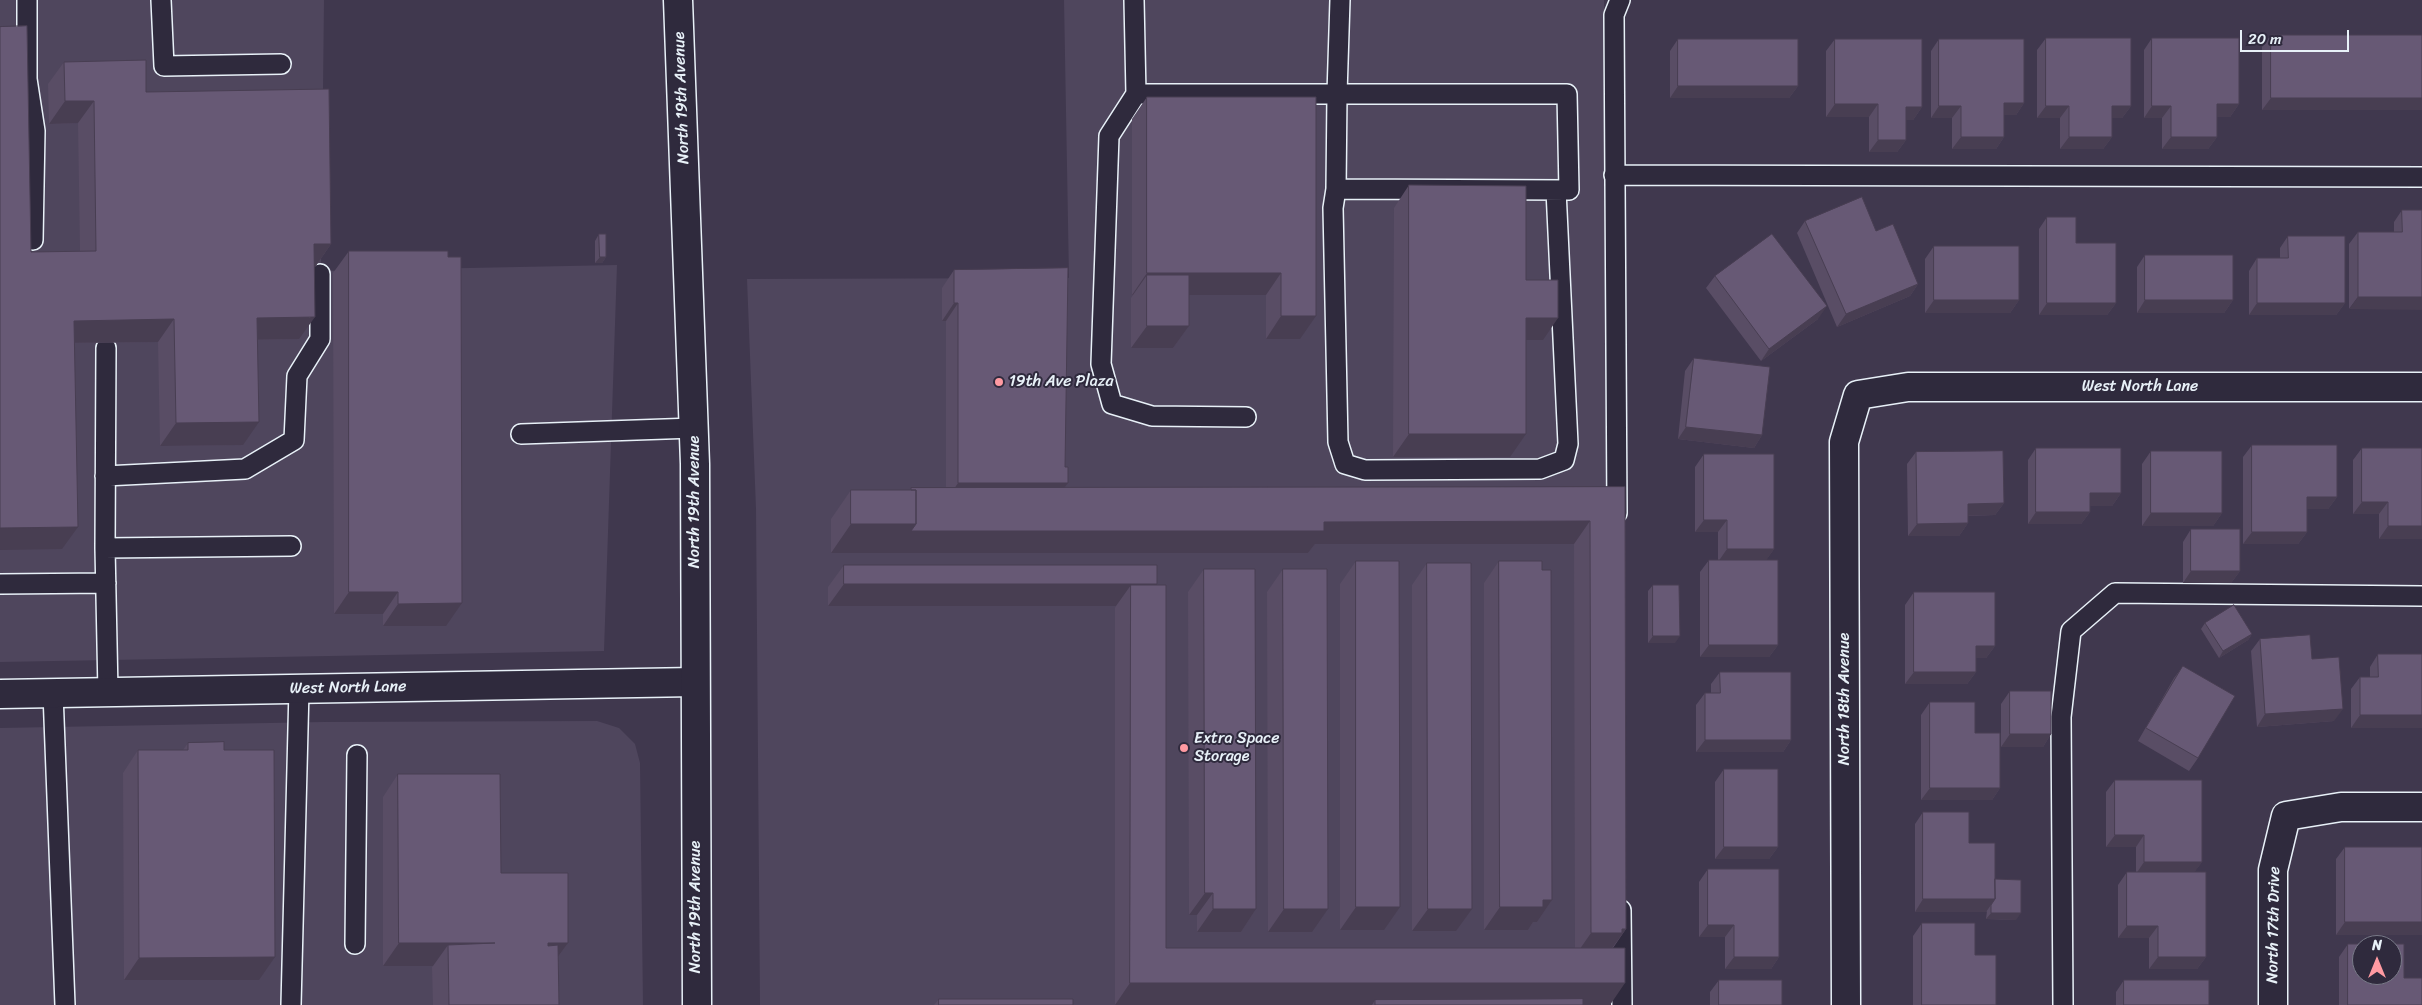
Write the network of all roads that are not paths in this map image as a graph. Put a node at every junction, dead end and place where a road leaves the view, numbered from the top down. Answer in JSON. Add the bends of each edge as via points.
{"nodes":[{"id":1,"x":27,"y":0,"type":"edge"},
{"id":2,"x":161,"y":0,"type":"edge"},
{"id":3,"x":678,"y":0,"type":"edge"},
{"id":4,"x":1134,"y":0,"type":"edge"},
{"id":5,"x":1340,"y":0,"type":"edge"},
{"id":6,"x":1620,"y":0,"type":"edge"},
{"id":7,"x":281,"y":64,"type":"dead end"},
{"id":8,"x":1136,"y":94,"type":"junction"},
{"id":9,"x":1338,"y":94,"type":"junction"},
{"id":10,"x":1614,"y":175,"type":"junction"},
{"id":11,"x":2422,"y":177,"type":"edge"},
{"id":12,"x":1336,"y":189,"type":"junction"},
{"id":13,"x":1556,"y":190,"type":"junction"},
{"id":14,"x":33,"y":240,"type":"edge"},
{"id":15,"x":320,"y":274,"type":"edge"},
{"id":16,"x":106,"y":348,"type":"edge"},
{"id":17,"x":2422,"y":388,"type":"edge"},
{"id":18,"x":1858,"y":396,"type":"joint"},
{"id":19,"x":1246,"y":417,"type":"dead end"},
{"id":20,"x":694,"y":428,"type":"junction"},
{"id":21,"x":521,"y":434,"type":"dead end"},
{"id":22,"x":105,"y":476,"type":"junction"},
{"id":23,"x":1617,"y":535,"type":"edge"},
{"id":24,"x":291,"y":546,"type":"dead end"},
{"id":25,"x":105,"y":548,"type":"junction"},
{"id":26,"x":106,"y":583,"type":"junction"},
{"id":27,"x":0,"y":584,"type":"edge"},
{"id":28,"x":2422,"y":596,"type":"edge"},
{"id":29,"x":695,"y":682,"type":"junction"},
{"id":30,"x":299,"y":689,"type":"junction"},
{"id":31,"x":108,"y":692,"type":"junction"},
{"id":32,"x":53,"y":693,"type":"junction"},
{"id":33,"x":0,"y":694,"type":"edge"},
{"id":34,"x":357,"y":755,"type":"dead end"},
{"id":35,"x":2422,"y":807,"type":"edge"},
{"id":36,"x":1621,"y":895,"type":"edge"},
{"id":37,"x":355,"y":944,"type":"dead end"},
{"id":38,"x":65,"y":1005,"type":"edge"},
{"id":39,"x":291,"y":1005,"type":"edge"},
{"id":40,"x":697,"y":1005,"type":"edge"},
{"id":41,"x":1622,"y":1005,"type":"edge"},
{"id":42,"x":1846,"y":1005,"type":"edge"},
{"id":43,"x":2062,"y":1005,"type":"edge"},
{"id":44,"x":2273,"y":1005,"type":"edge"}],
"edges":[{"from":1,"to":14,"type":"lane","via":[[27,79],[35,131]]},
{"from":2,"to":7,"type":"lane","via":[[164,66]]},
{"from":3,"to":20,"type":"street","name":"North 19th Avenue"},
{"from":4,"to":8,"type":"lane"},
{"from":5,"to":9,"type":"lane"},
{"from":6,"to":10,"type":"lane","via":[[1614,15]]},
{"from":8,"to":9,"type":"lane"},
{"from":8,"to":19,"type":"lane","via":[[1108,136],[1100,364],[1112,404],[1152,416]]},
{"from":9,"to":12,"type":"lane"},
{"from":9,"to":13,"type":"lane","via":[[1567,94],[1569,190]]},
{"from":10,"to":11,"type":"lane"},
{"from":10,"to":23,"type":"lane"},
{"from":12,"to":13,"type":"lane"},
{"from":12,"to":13,"type":"lane","via":[[1333,208],[1338,442],[1345,464],[1364,470],[1540,469],[1564,460],[1568,444]]},
{"from":15,"to":22,"type":"lane","via":[[320,338],[297,376],[294,440],[245,469]]},
{"from":16,"to":22,"type":"lane"},
{"from":17,"to":18,"type":"street","name":"West North Lane","via":[[1908,387]]},
{"from":18,"to":42,"type":"street","name":"North 18th Avenue","via":[[1844,442]]},
{"from":20,"to":21,"type":"lane"},
{"from":20,"to":29,"type":"street","name":"North 19th Avenue"},
{"from":22,"to":25,"type":"lane"},
{"from":24,"to":25,"type":"lane"},
{"from":25,"to":26,"type":"lane"},
{"from":26,"to":27,"type":"lane"},
{"from":26,"to":31,"type":"lane"},
{"from":28,"to":43,"type":"lane","via":[[2114,593],[2071,631],[2061,717]]},
{"from":29,"to":30,"type":"street","name":"West North Lane"},
{"from":29,"to":40,"type":"street","name":"North 19th Avenue"},
{"from":30,"to":31,"type":"street","name":"West North Lane"},
{"from":30,"to":39,"type":"lane"},
{"from":31,"to":32,"type":"street","name":"West North Lane"},
{"from":32,"to":33,"type":"street","name":"West North Lane"},
{"from":32,"to":38,"type":"lane"},
{"from":34,"to":37,"type":"lane"},
{"from":35,"to":44,"type":"street","name":"North 17th Drive","via":[[2341,807],[2286,816],[2273,870]]},
{"from":36,"to":41,"type":"lane"}]}
